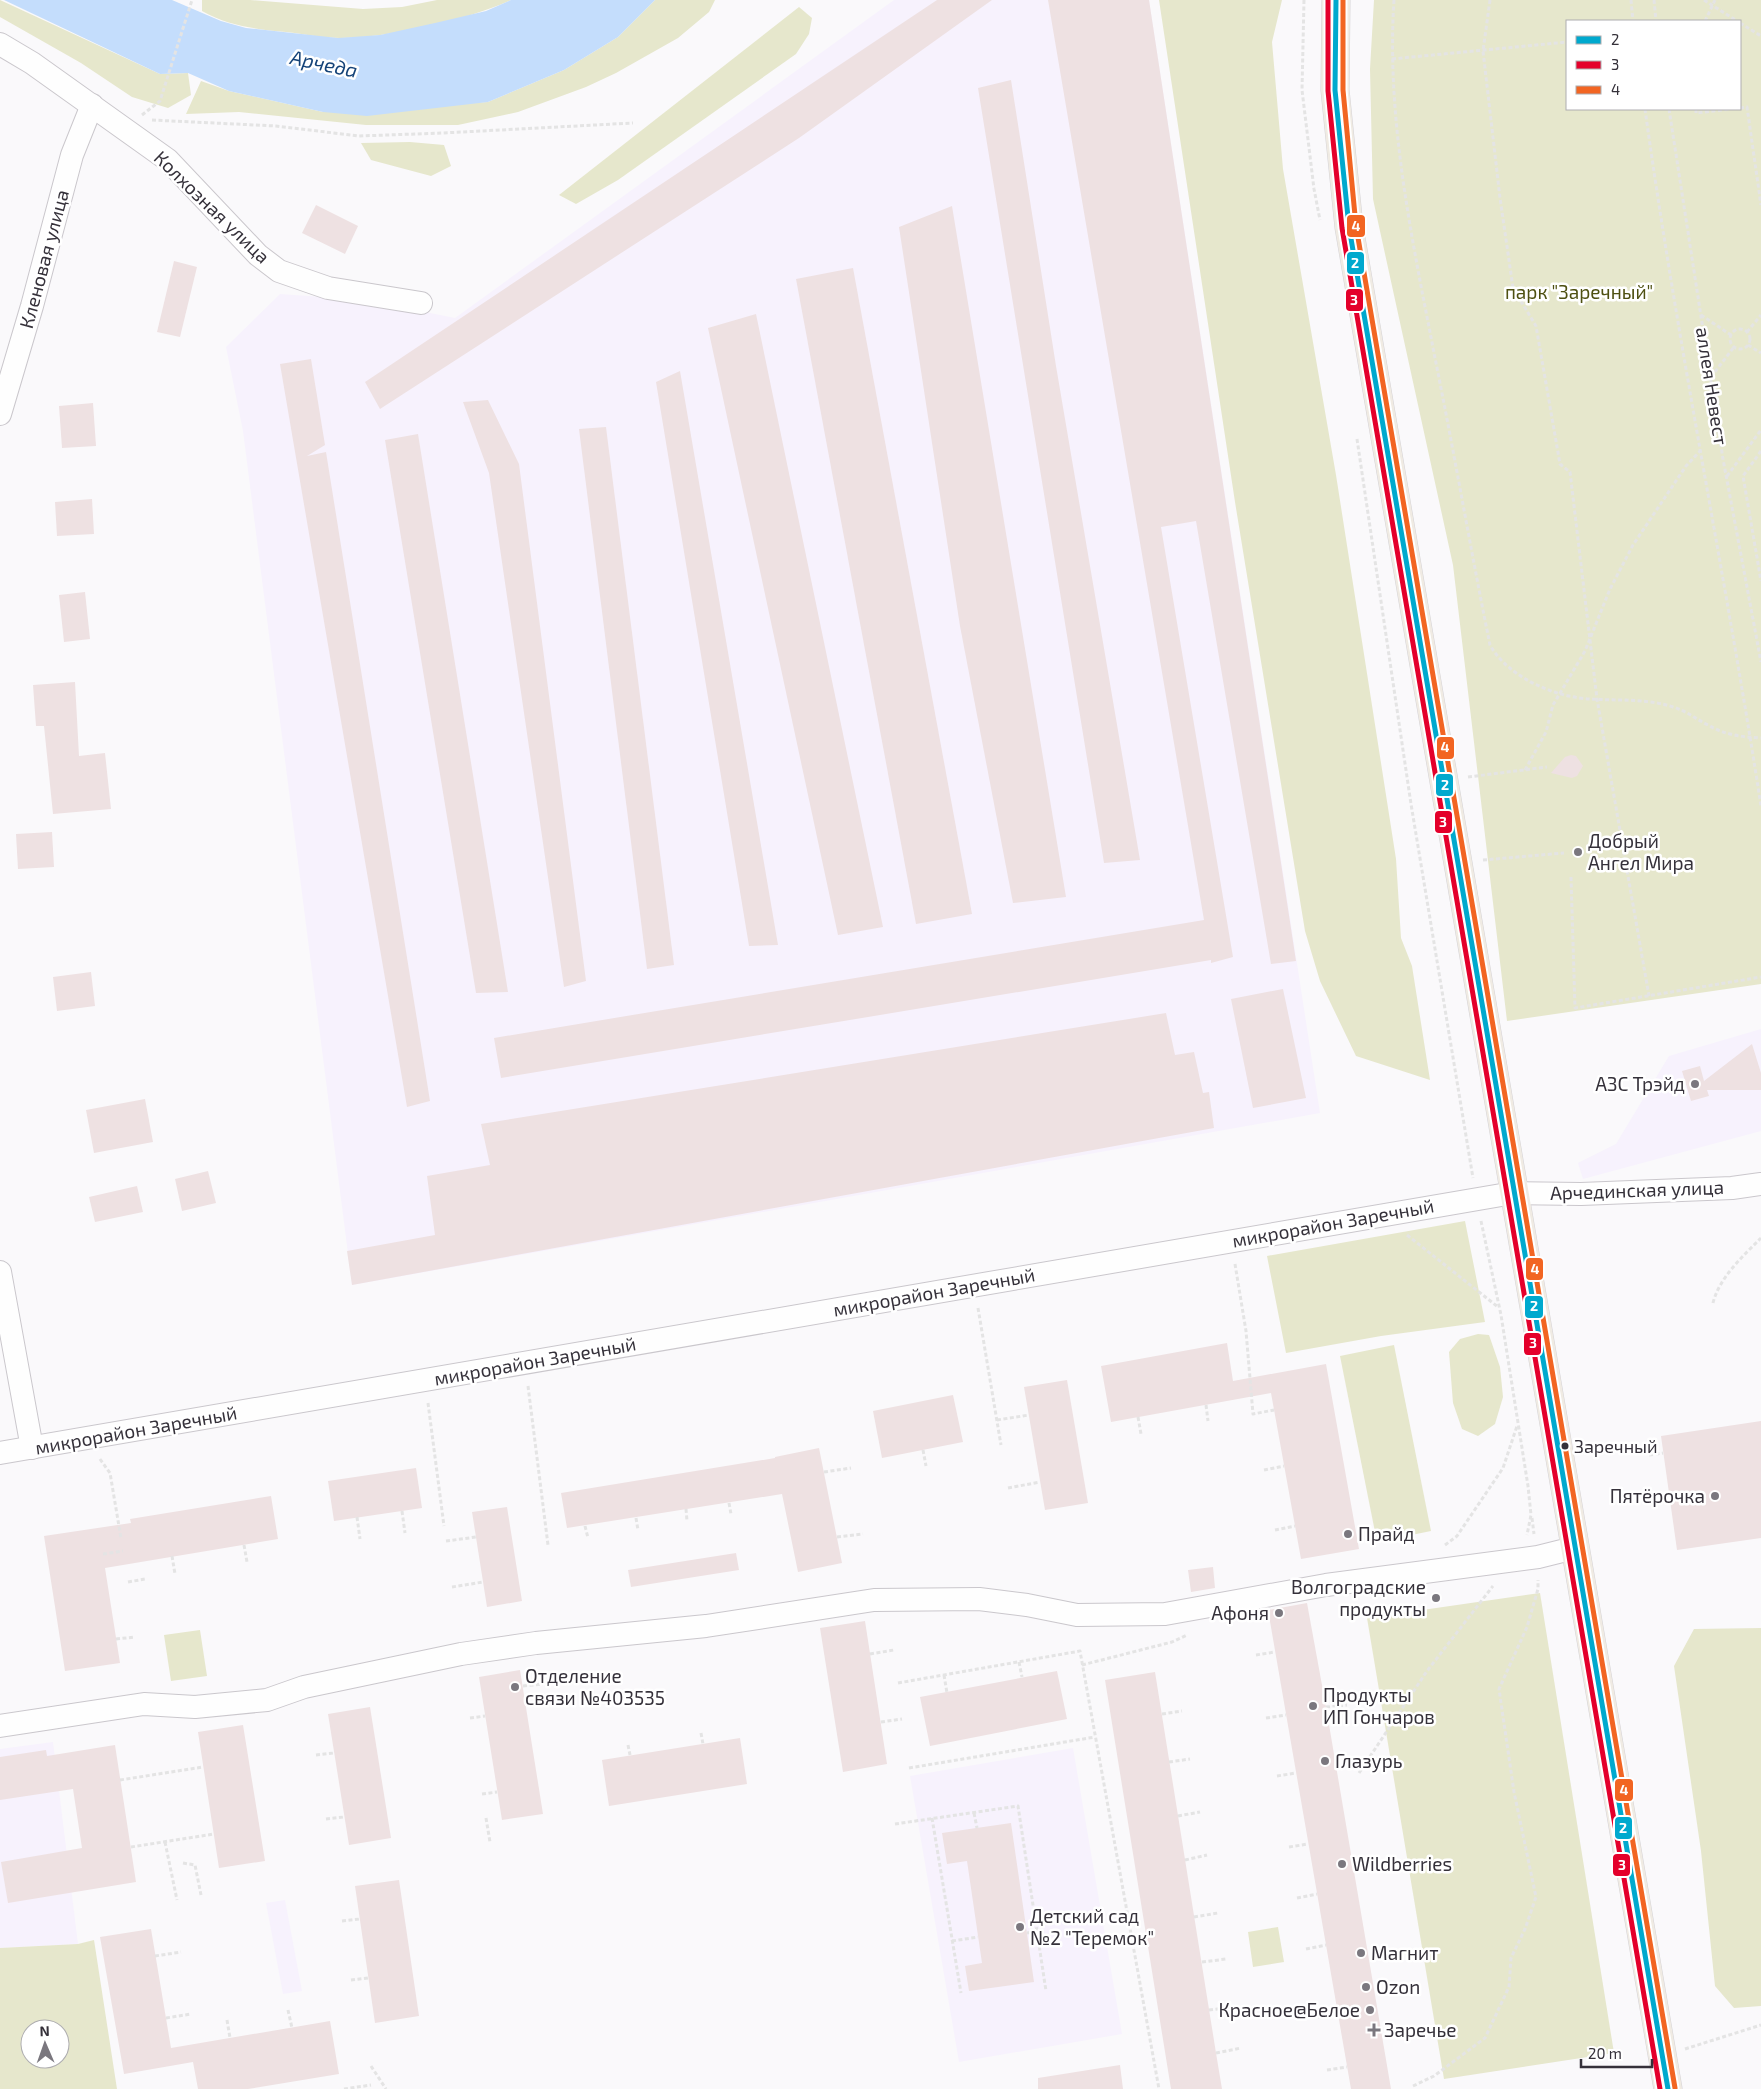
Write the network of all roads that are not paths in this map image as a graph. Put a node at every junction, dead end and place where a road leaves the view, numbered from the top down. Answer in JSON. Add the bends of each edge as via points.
{"nodes":[{"id":1,"x":1336,"y":0,"type":"edge"},
{"id":2,"x":0,"y":44,"type":"edge"},
{"id":3,"x":92,"y":105,"type":"junction"},
{"id":4,"x":420,"y":303,"type":"dead end"},
{"id":5,"x":0,"y":414,"type":"edge"},
{"id":6,"x":1761,"y":1184,"type":"edge"},
{"id":7,"x":1513,"y":1192,"type":"junction"},
{"id":8,"x":0,"y":1272,"type":"edge"},
{"id":9,"x":5,"y":1336,"type":"edge"},
{"id":10,"x":32,"y":1448,"type":"junction"},
{"id":11,"x":0,"y":1453,"type":"edge"},
{"id":12,"x":1574,"y":1548,"type":"junction"},
{"id":13,"x":0,"y":1726,"type":"edge"},
{"id":14,"x":1668,"y":2089,"type":"edge"}],
"edges":[{"from":1,"to":7,"type":"main road","via":[[1335,90],[1349,227]]},
{"from":2,"to":3,"type":"street","name":"Колхозная улица"},
{"from":3,"to":4,"type":"street","name":"Колхозная улица","via":[[168,160],[258,255],[279,271],[328,288]]},
{"from":3,"to":5,"type":"street","name":"Кленовая улица","via":[[72,155]]},
{"from":6,"to":7,"type":"street","name":"Арчединская улица","via":[[1581,1194]]},
{"from":7,"to":10,"type":"street","name":"микрорайон Заречный"},
{"from":7,"to":12,"type":"main road"},
{"from":8,"to":9,"type":"street"},
{"from":9,"to":10,"type":"street"},
{"from":10,"to":11,"type":"street","name":"микрорайон Заречный"},
{"from":12,"to":13,"type":"street","via":[[1509,1561],[1326,1585],[1165,1614],[1077,1615],[979,1599],[874,1600],[706,1626],[460,1654],[304,1688],[267,1700],[195,1707],[144,1704]]},
{"from":12,"to":14,"type":"main road"}]}
